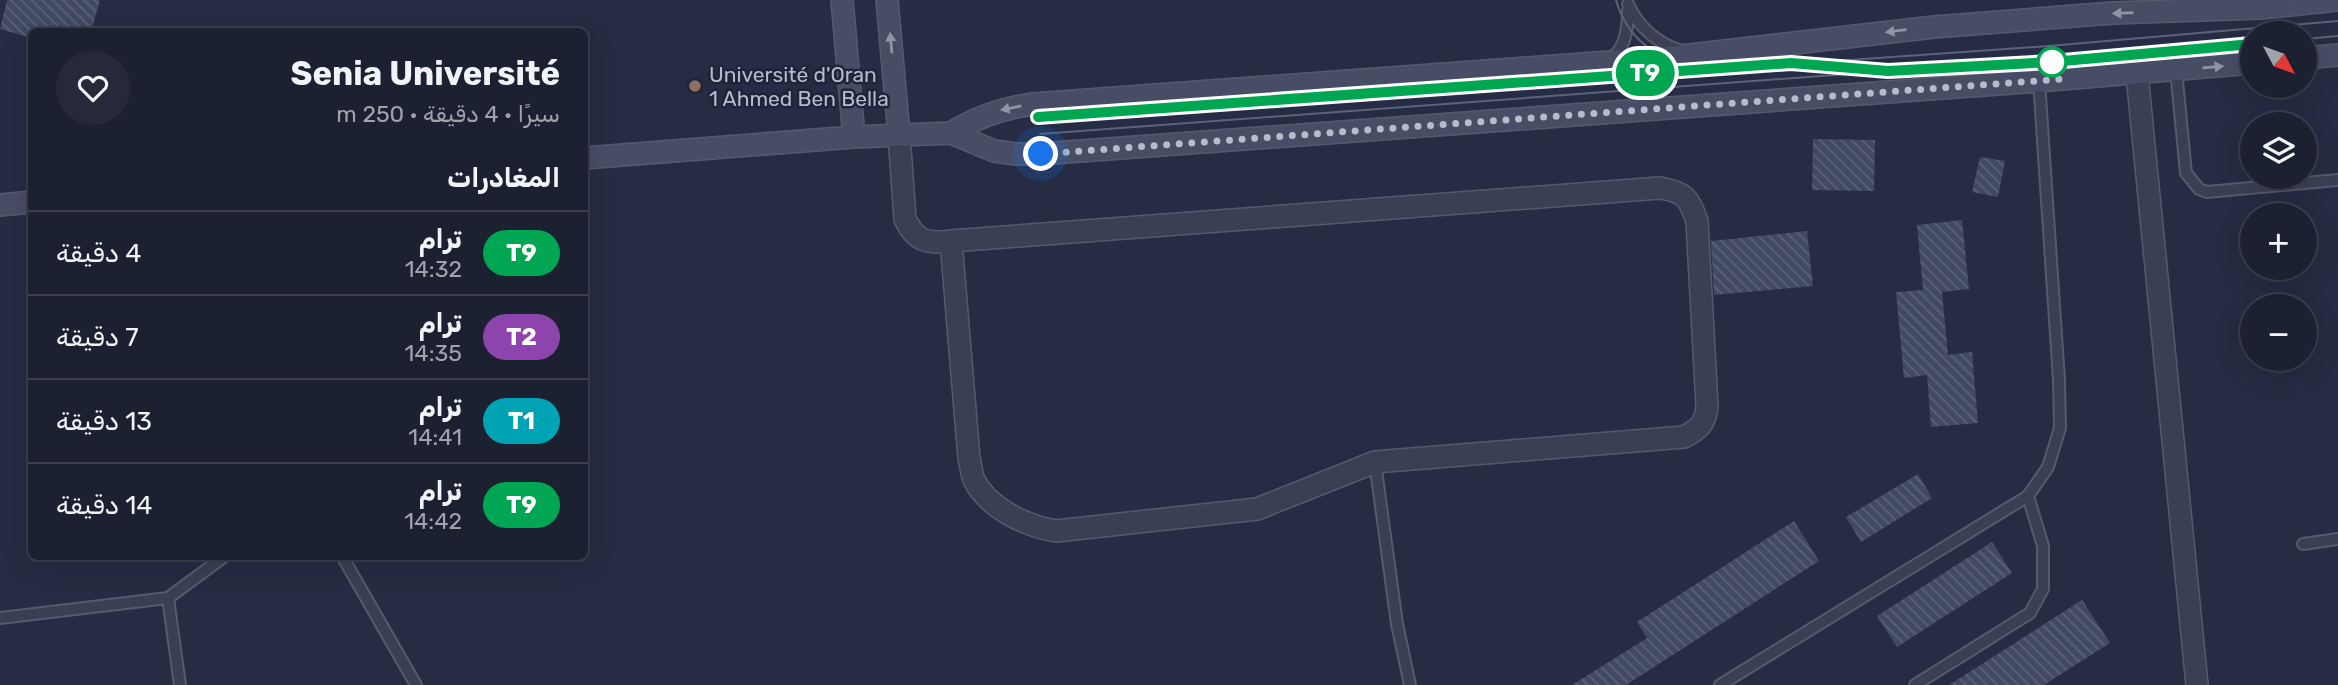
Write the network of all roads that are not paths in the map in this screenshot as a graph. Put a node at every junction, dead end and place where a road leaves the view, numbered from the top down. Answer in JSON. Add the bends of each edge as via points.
{"nodes":[{"id":1,"x":842,"y":0,"type":"edge"},
{"id":2,"x":887,"y":0,"type":"edge"},
{"id":3,"x":2338,"y":0,"type":"edge"},
{"id":4,"x":1628,"y":2,"type":"edge"},
{"id":5,"x":1693,"y":55,"type":"junction"},
{"id":6,"x":2338,"y":55,"type":"edge"},
{"id":7,"x":2317,"y":57,"type":"edge"},
{"id":8,"x":1601,"y":63,"type":"junction"},
{"id":9,"x":2240,"y":64,"type":"edge"},
{"id":10,"x":2176,"y":70,"type":"junction"},
{"id":11,"x":2137,"y":74,"type":"junction"},
{"id":12,"x":2039,"y":81,"type":"junction"},
{"id":13,"x":951,"y":133,"type":"junction"},
{"id":14,"x":899,"y":134,"type":"junction"},
{"id":15,"x":854,"y":136,"type":"junction"},
{"id":16,"x":588,"y":158,"type":"edge"},
{"id":17,"x":2338,"y":180,"type":"edge"},
{"id":18,"x":28,"y":202,"type":"edge"},
{"id":19,"x":0,"y":205,"type":"edge"},
{"id":20,"x":951,"y":241,"type":"junction"},
{"id":21,"x":1375,"y":462,"type":"junction"},
{"id":22,"x":2028,"y":496,"type":"junction"},
{"id":23,"x":2338,"y":539,"type":"edge"},
{"id":24,"x":2304,"y":544,"type":"dead end"},
{"id":25,"x":220,"y":560,"type":"edge"},
{"id":26,"x":344,"y":560,"type":"edge"},
{"id":27,"x":168,"y":598,"type":"junction"},
{"id":28,"x":0,"y":618,"type":"edge"},
{"id":29,"x":180,"y":685,"type":"edge"},
{"id":30,"x":416,"y":685,"type":"edge"},
{"id":31,"x":1410,"y":685,"type":"edge"},
{"id":32,"x":1720,"y":685,"type":"edge"},
{"id":33,"x":1916,"y":685,"type":"edge"},
{"id":34,"x":2197,"y":685,"type":"edge"}],
"edges":[{"from":1,"to":15,"type":"main road"},
{"from":14,"to":2,"type":"main road","one_way":true},
{"from":3,"to":5,"type":"main road","one_way":true,"via":[[1934,27]]},
{"from":4,"to":5,"type":"lane","via":[[1641,27],[1665,44]]},
{"from":4,"to":8,"type":"lane","via":[[1622,45],[1613,58]]},
{"from":5,"to":8,"type":"main road"},
{"from":6,"to":7,"type":"main road"},
{"from":8,"to":13,"type":"main road","one_way":true,"via":[[1033,104],[998,110]]},
{"from":10,"to":9,"type":"main road","one_way":true},
{"from":10,"to":11,"type":"main road"},
{"from":10,"to":17,"type":"lane","via":[[2186,173],[2199,189],[2207,192]]},
{"from":11,"to":12,"type":"main road"},
{"from":11,"to":34,"type":"street"},
{"from":12,"to":13,"type":"main road","via":[[1041,154],[994,151]]},
{"from":12,"to":22,"type":"lane","via":[[2060,428],[2048,467]]},
{"from":13,"to":14,"type":"main road"},
{"from":14,"to":15,"type":"main road"},
{"from":14,"to":20,"type":"street","via":[[905,219],[922,240]]},
{"from":15,"to":16,"type":"main road"},
{"from":18,"to":19,"type":"main road"},
{"from":20,"to":21,"type":"street","via":[[971,468],[985,495],[1018,519],[1056,531],[1257,509]]},
{"from":20,"to":21,"type":"street","via":[[1660,188],[1678,191],[1691,203],[1697,221],[1707,406],[1706,419],[1698,430],[1684,437]]},
{"from":21,"to":31,"type":"lane"},
{"from":22,"to":32,"type":"lane"},
{"from":22,"to":33,"type":"lane","via":[[2043,546],[2043,589],[2030,613]]},
{"from":23,"to":24,"type":"lane"},
{"from":25,"to":27,"type":"lane"},
{"from":26,"to":30,"type":"lane"},
{"from":27,"to":28,"type":"lane"},
{"from":27,"to":29,"type":"lane"}]}
